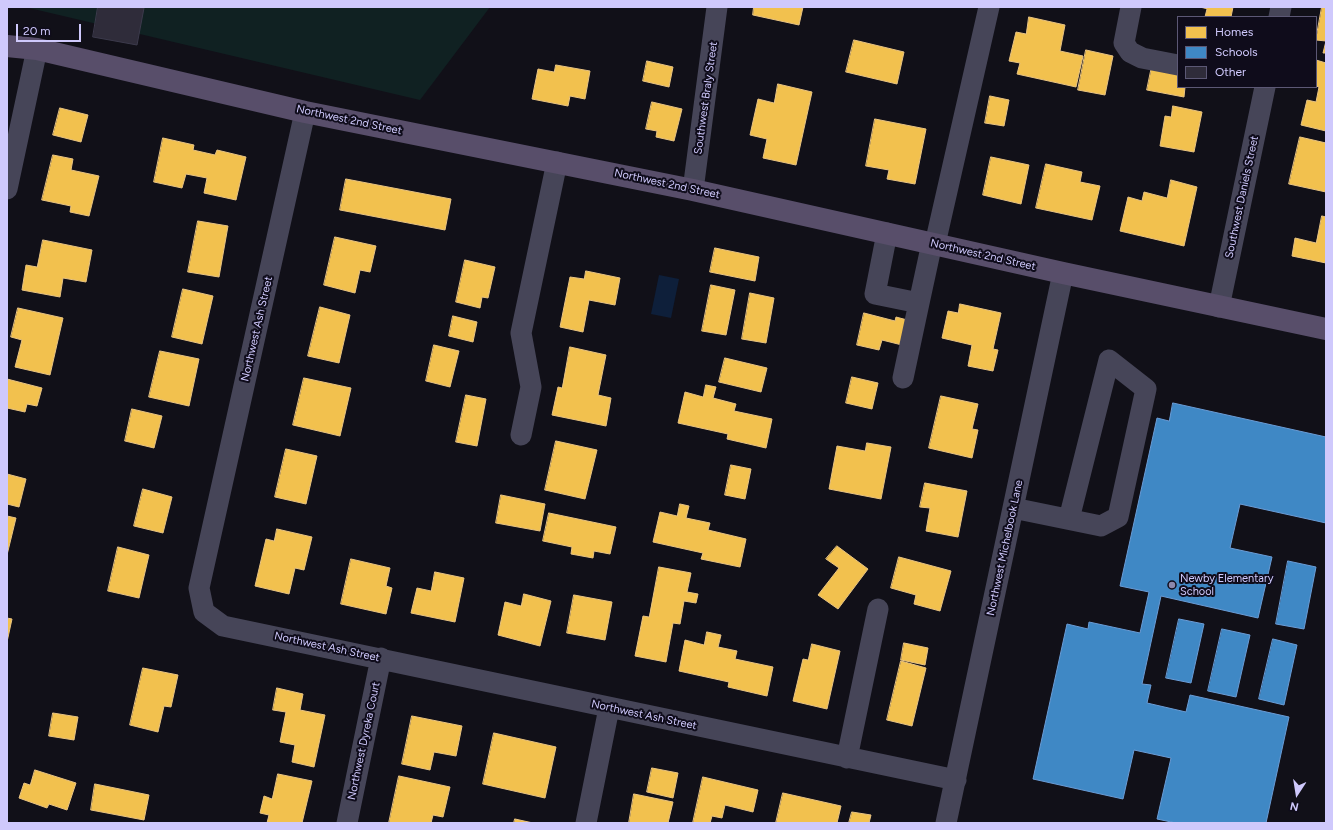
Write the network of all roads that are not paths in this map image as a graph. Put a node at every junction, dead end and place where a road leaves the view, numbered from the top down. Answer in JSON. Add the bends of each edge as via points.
{"nodes":[{"id":1,"x":717,"y":7,"type":"edge"},
{"id":2,"x":989,"y":7,"type":"edge"},
{"id":3,"x":1131,"y":7,"type":"edge"},
{"id":4,"x":7,"y":46,"type":"edge"},
{"id":5,"x":37,"y":49,"type":"junction"},
{"id":6,"x":1177,"y":65,"type":"edge"},
{"id":7,"x":1265,"y":88,"type":"edge"},
{"id":8,"x":305,"y":112,"type":"junction"},
{"id":9,"x":557,"y":162,"type":"junction"},
{"id":10,"x":7,"y":189,"type":"edge"},
{"id":11,"x":693,"y":190,"type":"junction"},
{"id":12,"x":887,"y":233,"type":"junction"},
{"id":13,"x":934,"y":244,"type":"junction"},
{"id":14,"x":1064,"y":273,"type":"junction"},
{"id":15,"x":920,"y":304,"type":"junction"},
{"id":16,"x":1218,"y":307,"type":"junction"},
{"id":17,"x":1326,"y":329,"type":"edge"},
{"id":18,"x":903,"y":378,"type":"dead end"},
{"id":19,"x":521,"y":435,"type":"dead end"},
{"id":20,"x":1014,"y":508,"type":"junction"},
{"id":21,"x":1069,"y":519,"type":"junction"},
{"id":22,"x":878,"y":609,"type":"dead end"},
{"id":23,"x":381,"y":658,"type":"junction"},
{"id":24,"x":609,"y":708,"type":"junction"},
{"id":25,"x":847,"y":758,"type":"junction"},
{"id":26,"x":956,"y":780,"type":"junction"},
{"id":27,"x":347,"y":823,"type":"edge"},
{"id":28,"x":586,"y":823,"type":"edge"},
{"id":29,"x":946,"y":823,"type":"edge"}],
"edges":[{"from":1,"to":11,"type":"street","name":"Southwest Braly Street"},
{"from":2,"to":13,"type":"street"},
{"from":3,"to":6,"type":"street","via":[[1124,43],[1130,52],[1142,58]]},
{"from":4,"to":5,"type":"main road","name":"Northwest 2nd Street"},
{"from":5,"to":8,"type":"main road","name":"Northwest 2nd Street"},
{"from":5,"to":10,"type":"street"},
{"from":7,"to":16,"type":"street","name":"Southwest Daniels Street"},
{"from":8,"to":9,"type":"main road","name":"Northwest 2nd Street"},
{"from":8,"to":23,"type":"street","name":"Northwest Ash Street","via":[[199,588],[204,612],[223,626]]},
{"from":9,"to":11,"type":"main road","name":"Northwest 2nd Street"},
{"from":9,"to":19,"type":"street","via":[[521,334],[531,387]]},
{"from":11,"to":12,"type":"main road","name":"Northwest 2nd Street"},
{"from":12,"to":13,"type":"main road","name":"Northwest 2nd Street"},
{"from":12,"to":15,"type":"street","via":[[875,294]]},
{"from":13,"to":14,"type":"main road","name":"Northwest 2nd Street"},
{"from":13,"to":15,"type":"street"},
{"from":14,"to":16,"type":"main road","name":"Northwest 2nd Street"},
{"from":14,"to":20,"type":"street","name":"Northwest Michelbook Lane"},
{"from":15,"to":18,"type":"street"},
{"from":16,"to":17,"type":"main road","name":"Northwest 2nd Street"},
{"from":20,"to":21,"type":"street"},
{"from":20,"to":26,"type":"street","name":"Northwest Michelbook Lane"},
{"from":21,"to":21,"type":"street","via":[[1101,526],[1118,517],[1146,389],[1109,360]]},
{"from":22,"to":25,"type":"street"},
{"from":23,"to":24,"type":"street","name":"Northwest Ash Street"},
{"from":23,"to":27,"type":"street","name":"Northwest Dyreka Court"},
{"from":24,"to":25,"type":"street","name":"Northwest Ash Street"},
{"from":24,"to":28,"type":"street"},
{"from":25,"to":26,"type":"street","name":"Northwest Ash Street"},
{"from":26,"to":29,"type":"street","name":"Northwest Michelbook Lane"}]}
